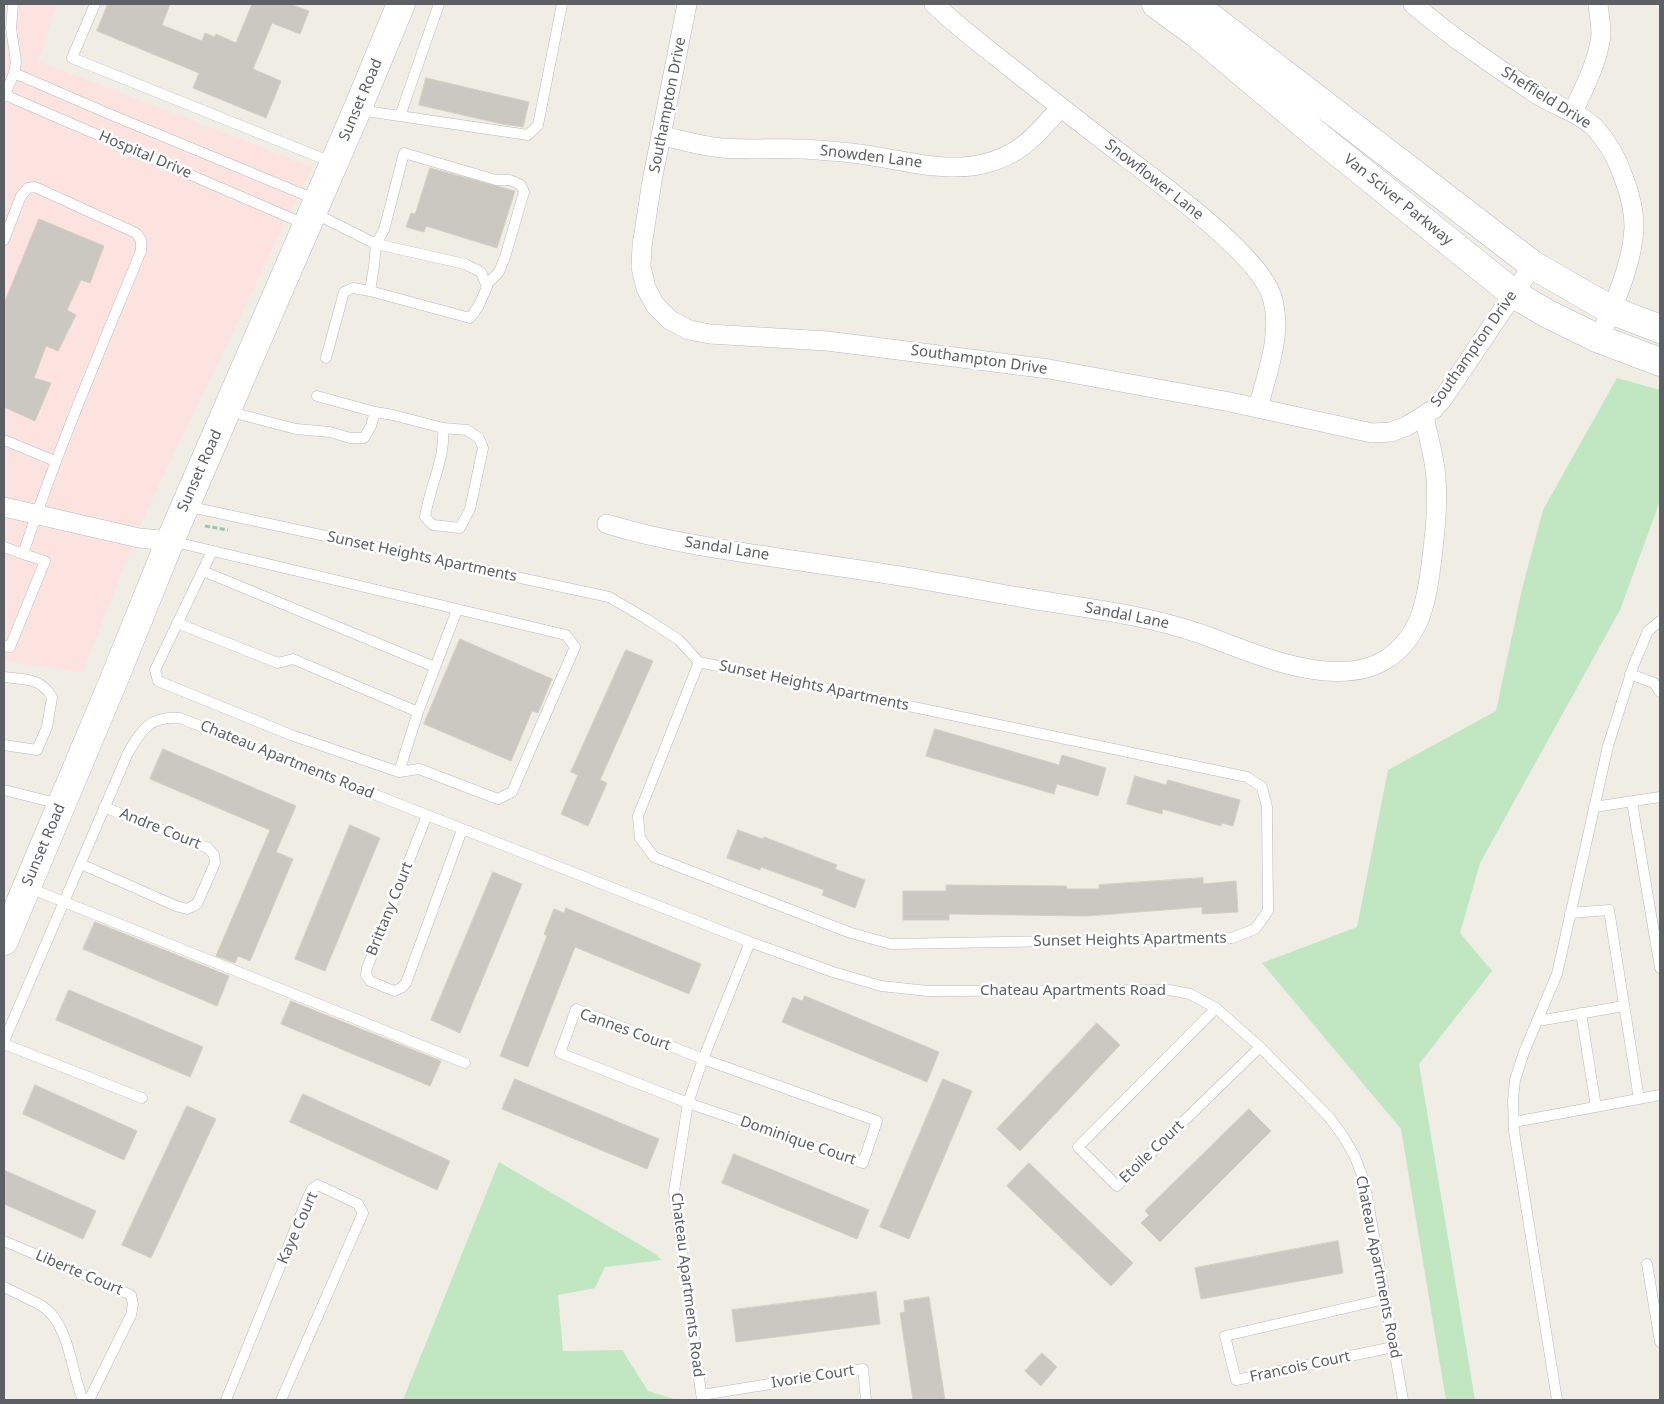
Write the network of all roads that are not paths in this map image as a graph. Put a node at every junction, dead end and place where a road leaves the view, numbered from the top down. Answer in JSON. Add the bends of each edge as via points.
{"nodes":[{"id":1,"x":13,"y":4,"type":"edge"},
{"id":2,"x":95,"y":4,"type":"edge"},
{"id":3,"x":401,"y":4,"type":"edge"},
{"id":4,"x":438,"y":4,"type":"edge"},
{"id":5,"x":562,"y":4,"type":"edge"},
{"id":6,"x":687,"y":4,"type":"edge"},
{"id":7,"x":934,"y":4,"type":"edge"},
{"id":8,"x":1156,"y":4,"type":"edge"},
{"id":9,"x":1193,"y":4,"type":"edge"},
{"id":10,"x":1413,"y":4,"type":"edge"},
{"id":11,"x":1598,"y":4,"type":"edge"},
{"id":12,"x":7,"y":28,"type":"edge"},
{"id":13,"x":14,"y":73,"type":"junction"},
{"id":14,"x":4,"y":96,"type":"edge"},
{"id":15,"x":1061,"y":107,"type":"junction"},
{"id":16,"x":357,"y":110,"type":"junction"},
{"id":17,"x":1574,"y":112,"type":"junction"},
{"id":18,"x":400,"y":116,"type":"junction"},
{"id":19,"x":662,"y":136,"type":"junction"},
{"id":20,"x":334,"y":163,"type":"junction"},
{"id":21,"x":313,"y":212,"type":"junction"},
{"id":22,"x":4,"y":240,"type":"edge"},
{"id":23,"x":376,"y":244,"type":"junction"},
{"id":24,"x":1533,"y":265,"type":"junction"},
{"id":25,"x":486,"y":285,"type":"junction"},
{"id":26,"x":370,"y":291,"type":"junction"},
{"id":27,"x":1514,"y":294,"type":"junction"},
{"id":28,"x":1611,"y":310,"type":"junction"},
{"id":29,"x":1660,"y":329,"type":"edge"},
{"id":30,"x":1599,"y":339,"type":"junction"},
{"id":31,"x":326,"y":358,"type":"dead end"},
{"id":32,"x":1660,"y":362,"type":"edge"},
{"id":33,"x":317,"y":396,"type":"dead end"},
{"id":34,"x":1258,"y":408,"type":"junction"},
{"id":35,"x":226,"y":411,"type":"junction"},
{"id":36,"x":375,"y":412,"type":"junction"},
{"id":37,"x":1424,"y":416,"type":"junction"},
{"id":38,"x":443,"y":428,"type":"junction"},
{"id":39,"x":4,"y":440,"type":"edge"},
{"id":40,"x":55,"y":461,"type":"junction"},
{"id":41,"x":185,"y":505,"type":"junction"},
{"id":42,"x":4,"y":507,"type":"edge"},
{"id":43,"x":36,"y":514,"type":"junction"},
{"id":44,"x":606,"y":524,"type":"dead end"},
{"id":45,"x":170,"y":541,"type":"junction"},
{"id":46,"x":4,"y":547,"type":"edge"},
{"id":47,"x":212,"y":551,"type":"junction"},
{"id":48,"x":23,"y":554,"type":"junction"},
{"id":49,"x":203,"y":571,"type":"junction"},
{"id":50,"x":457,"y":610,"type":"junction"},
{"id":51,"x":1660,"y":622,"type":"edge"},
{"id":52,"x":177,"y":623,"type":"junction"},
{"id":53,"x":4,"y":646,"type":"edge"},
{"id":54,"x":699,"y":662,"type":"junction"},
{"id":55,"x":435,"y":666,"type":"junction"},
{"id":56,"x":1630,"y":674,"type":"junction"},
{"id":57,"x":4,"y":677,"type":"edge"},
{"id":58,"x":1660,"y":692,"type":"edge"},
{"id":59,"x":418,"y":712,"type":"junction"},
{"id":60,"x":4,"y":745,"type":"edge"},
{"id":61,"x":399,"y":772,"type":"junction"},
{"id":62,"x":4,"y":790,"type":"edge"},
{"id":63,"x":1660,"y":797,"type":"edge"},
{"id":64,"x":1632,"y":802,"type":"junction"},
{"id":65,"x":61,"y":804,"type":"junction"},
{"id":66,"x":104,"y":807,"type":"junction"},
{"id":67,"x":1594,"y":807,"type":"junction"},
{"id":68,"x":427,"y":816,"type":"junction"},
{"id":69,"x":462,"y":830,"type":"junction"},
{"id":70,"x":80,"y":864,"type":"junction"},
{"id":71,"x":26,"y":887,"type":"junction"},
{"id":72,"x":64,"y":902,"type":"junction"},
{"id":73,"x":1570,"y":913,"type":"junction"},
{"id":74,"x":4,"y":941,"type":"edge"},
{"id":75,"x":750,"y":942,"type":"junction"},
{"id":76,"x":1660,"y":968,"type":"edge"},
{"id":77,"x":1624,"y":1006,"type":"junction"},
{"id":78,"x":1216,"y":1008,"type":"junction"},
{"id":79,"x":1581,"y":1014,"type":"junction"},
{"id":80,"x":1538,"y":1021,"type":"junction"},
{"id":81,"x":4,"y":1042,"type":"edge"},
{"id":82,"x":1260,"y":1046,"type":"junction"},
{"id":83,"x":703,"y":1059,"type":"junction"},
{"id":84,"x":466,"y":1063,"type":"dead end"},
{"id":85,"x":1660,"y":1095,"type":"edge"},
{"id":86,"x":142,"y":1098,"type":"dead end"},
{"id":87,"x":1639,"y":1099,"type":"junction"},
{"id":88,"x":688,"y":1103,"type":"junction"},
{"id":89,"x":1596,"y":1107,"type":"junction"},
{"id":90,"x":1514,"y":1122,"type":"junction"},
{"id":91,"x":4,"y":1240,"type":"edge"},
{"id":92,"x":1647,"y":1264,"type":"dead end"},
{"id":93,"x":4,"y":1287,"type":"edge"},
{"id":94,"x":1385,"y":1300,"type":"junction"},
{"id":95,"x":1660,"y":1342,"type":"edge"},
{"id":96,"x":1393,"y":1347,"type":"junction"},
{"id":97,"x":702,"y":1398,"type":"edge"},
{"id":98,"x":84,"y":1400,"type":"edge"},
{"id":99,"x":89,"y":1400,"type":"edge"},
{"id":100,"x":226,"y":1400,"type":"edge"},
{"id":101,"x":281,"y":1400,"type":"edge"},
{"id":102,"x":866,"y":1400,"type":"edge"},
{"id":103,"x":1402,"y":1400,"type":"edge"},
{"id":104,"x":1557,"y":1400,"type":"edge"}],
"edges":[{"from":1,"to":12,"type":"lane","name":"Hospital Drive"},
{"from":2,"to":20,"type":"lane","via":[[72,58]]},
{"from":3,"to":16,"type":"street","name":"Sunset Road"},
{"from":4,"to":18,"type":"lane"},
{"from":5,"to":18,"type":"lane","via":[[538,125],[528,135]]},
{"from":6,"to":19,"type":"street","name":"Southampton Drive"},
{"from":7,"to":15,"type":"street","name":"Snowflower Lane"},
{"from":8,"to":27,"type":"street","name":"Van Sciver Parkway"},
{"from":9,"to":24,"type":"street","name":"Van Sciver Parkway"},
{"from":10,"to":17,"type":"street","name":"Sheffield Drive","via":[[1498,68],[1537,94]]},
{"from":11,"to":17,"type":"street","via":[[1601,34],[1598,51]]},
{"from":12,"to":13,"type":"lane","name":"Hospital Drive","via":[[16,62]]},
{"from":13,"to":14,"type":"lane","name":"Hospital Drive"},
{"from":13,"to":21,"type":"lane","name":"Hospital Drive","via":[[114,116]]},
{"from":14,"to":21,"type":"lane","name":"Hospital Drive"},
{"from":15,"to":19,"type":"street","name":"Snowden Lane","via":[[1032,140],[1018,149],[982,164],[962,166],[806,149],[722,148]]},
{"from":15,"to":34,"type":"street","name":"Snowflower Lane","via":[[1204,220],[1237,249],[1264,280],[1272,297],[1276,329]]},
{"from":16,"to":18,"type":"lane"},
{"from":16,"to":20,"type":"street","name":"Sunset Road"},
{"from":17,"to":28,"type":"street","name":"Sheffield Drive","via":[[1594,127],[1608,144],[1621,170],[1631,205],[1634,227],[1629,260]]},
{"from":19,"to":34,"type":"street","name":"Southampton Drive","via":[[652,181],[641,267],[646,288],[655,305],[670,320],[689,330],[717,335],[827,341],[1008,363]]},
{"from":20,"to":21,"type":"street","name":"Sunset Road"},
{"from":21,"to":23,"type":"lane"},
{"from":21,"to":35,"type":"street","name":"Sunset Road"},
{"from":22,"to":40,"type":"lane","via":[[22,196],[28,188],[35,187],[136,233],[141,240],[141,251]]},
{"from":23,"to":25,"type":"lane","via":[[465,264],[480,272]]},
{"from":23,"to":25,"type":"lane","via":[[384,230],[404,153],[496,180],[510,180],[521,185],[524,192],[505,258],[499,272]]},
{"from":23,"to":26,"type":"lane"},
{"from":24,"to":27,"type":"street","name":"Southampton Drive"},
{"from":24,"to":28,"type":"street","name":"Van Sciver Parkway"},
{"from":25,"to":26,"type":"lane","via":[[478,308],[470,318]]},
{"from":26,"to":31,"type":"lane","via":[[353,288],[344,292]]},
{"from":27,"to":30,"type":"street","name":"Van Sciver Parkway"},
{"from":27,"to":37,"type":"street","name":"Southampton Drive","via":[[1444,397]]},
{"from":28,"to":29,"type":"street","name":"Van Sciver Parkway"},
{"from":28,"to":30,"type":"street","name":"Sheffield Drive"},
{"from":30,"to":32,"type":"street","name":"Van Sciver Parkway"},
{"from":33,"to":36,"type":"lane"},
{"from":34,"to":37,"type":"street","name":"Southampton Drive","via":[[1372,433],[1391,432]]},
{"from":35,"to":36,"type":"lane","via":[[296,429],[330,432],[350,438],[364,438]]},
{"from":35,"to":41,"type":"street","name":"Sunset Road"},
{"from":36,"to":38,"type":"lane"},
{"from":37,"to":44,"type":"street","name":"Sandal Lane","via":[[1436,478],[1437,510],[1431,576],[1424,609],[1409,638],[1397,650],[1385,660],[1354,670],[1321,670],[1284,663],[1181,627],[1137,616],[687,542]]},
{"from":38,"to":38,"type":"lane","via":[[444,440],[425,517],[433,525],[460,528],[470,508],[482,448],[479,438],[467,430]]},
{"from":39,"to":40,"type":"lane"},
{"from":40,"to":43,"type":"lane"},
{"from":41,"to":45,"type":"street","name":"Sunset Road"},
{"from":41,"to":54,"type":"lane","name":"Sunset Heights Apartments","via":[[609,597],[679,640]]},
{"from":42,"to":43,"type":"street"},
{"from":43,"to":45,"type":"street","via":[[139,538]]},
{"from":43,"to":48,"type":"lane"},
{"from":45,"to":47,"type":"lane"},
{"from":45,"to":65,"type":"street","name":"Sunset Road"},
{"from":46,"to":48,"type":"lane"},
{"from":47,"to":49,"type":"lane"},
{"from":47,"to":50,"type":"lane"},
{"from":48,"to":53,"type":"lane","via":[[45,561],[10,647]]},
{"from":49,"to":52,"type":"lane"},
{"from":49,"to":55,"type":"lane"},
{"from":50,"to":55,"type":"lane"},
{"from":50,"to":61,"type":"lane","via":[[566,635],[575,647],[512,792],[498,799],[419,770]]},
{"from":51,"to":56,"type":"lane","via":[[1648,631]]},
{"from":52,"to":59,"type":"lane","via":[[278,663],[293,659]]},
{"from":52,"to":61,"type":"lane","via":[[155,670],[158,681],[291,735]]},
{"from":54,"to":54,"type":"lane","name":"Sunset Heights Apartments","via":[[638,816],[640,838],[654,857],[850,933],[891,944],[1232,938],[1255,930],[1268,911],[1267,807],[1262,787],[1247,777]]},
{"from":55,"to":59,"type":"lane"},
{"from":56,"to":58,"type":"lane","via":[[1654,682]]},
{"from":56,"to":67,"type":"lane"},
{"from":57,"to":60,"type":"lane","via":[[37,682],[46,687],[52,697],[47,727],[36,750]]},
{"from":59,"to":61,"type":"lane"},
{"from":62,"to":65,"type":"lane"},
{"from":63,"to":64,"type":"lane"},
{"from":64,"to":67,"type":"lane"},
{"from":64,"to":76,"type":"lane"},
{"from":65,"to":71,"type":"street","name":"Sunset Road"},
{"from":66,"to":68,"type":"lane","name":"Chateau Apartments Road","via":[[136,739],[144,728],[167,717],[180,718]]},
{"from":66,"to":70,"type":"lane","name":"Chateau Apartments Road"},
{"from":66,"to":70,"type":"lane","name":"Andre Court","via":[[208,848],[215,863],[197,904],[188,909]]},
{"from":67,"to":73,"type":"lane"},
{"from":68,"to":69,"type":"lane","name":"Chateau Apartments Road"},
{"from":68,"to":69,"type":"lane","name":"Brittany Court","via":[[366,968],[370,981],[394,991],[406,982]]},
{"from":69,"to":75,"type":"lane","name":"Chateau Apartments Road"},
{"from":70,"to":72,"type":"lane","name":"Chateau Apartments Road"},
{"from":71,"to":72,"type":"lane"},
{"from":71,"to":74,"type":"street","name":"Sunset Road"},
{"from":72,"to":81,"type":"lane","name":"Chateau Apartments Road"},
{"from":72,"to":84,"type":"lane"},
{"from":73,"to":77,"type":"lane","via":[[1608,910]]},
{"from":73,"to":80,"type":"lane","via":[[1557,974]]},
{"from":75,"to":78,"type":"lane","name":"Chateau Apartments Road","via":[[832,972],[882,986],[928,991],[1169,990],[1190,994]]},
{"from":75,"to":83,"type":"lane","name":"Chateau Apartments Road"},
{"from":77,"to":79,"type":"lane"},
{"from":77,"to":87,"type":"lane"},
{"from":78,"to":82,"type":"lane","name":"Chateau Apartments Road"},
{"from":78,"to":82,"type":"lane","name":"Etoile Court","via":[[1078,1147],[1117,1186]]},
{"from":79,"to":80,"type":"lane"},
{"from":79,"to":89,"type":"lane"},
{"from":80,"to":90,"type":"lane","via":[[1515,1080]]},
{"from":81,"to":86,"type":"lane"},
{"from":82,"to":94,"type":"lane","name":"Chateau Apartments Road","via":[[1329,1117],[1355,1157],[1363,1178]]},
{"from":83,"to":88,"type":"lane","name":"Chateau Apartments Road"},
{"from":83,"to":88,"type":"lane","name":"Cannes Court","via":[[576,1009],[560,1053]]},
{"from":83,"to":88,"type":"lane","name":"Dominique Court","via":[[877,1121],[863,1163]]},
{"from":85,"to":87,"type":"lane"},
{"from":87,"to":89,"type":"lane"},
{"from":88,"to":97,"type":"lane","name":"Chateau Apartments Road","via":[[674,1191]]},
{"from":89,"to":90,"type":"lane"},
{"from":90,"to":104,"type":"lane"},
{"from":91,"to":99,"type":"lane","name":"Liberte Court","via":[[131,1296],[131,1315]]},
{"from":92,"to":95,"type":"lane"},
{"from":93,"to":98,"type":"lane","via":[[43,1307],[53,1316],[62,1329]]},
{"from":94,"to":96,"type":"lane","name":"Chateau Apartments Road"},
{"from":94,"to":96,"type":"lane","name":"Francois Court","via":[[1225,1336],[1236,1380]]},
{"from":96,"to":103,"type":"lane","name":"Chateau Apartments Road"},
{"from":97,"to":102,"type":"lane","name":"Ivorie Court","via":[[863,1369]]},
{"from":100,"to":101,"type":"lane","name":"Kaye Court","via":[[308,1197],[318,1185],[358,1204],[363,1214]]}]}
